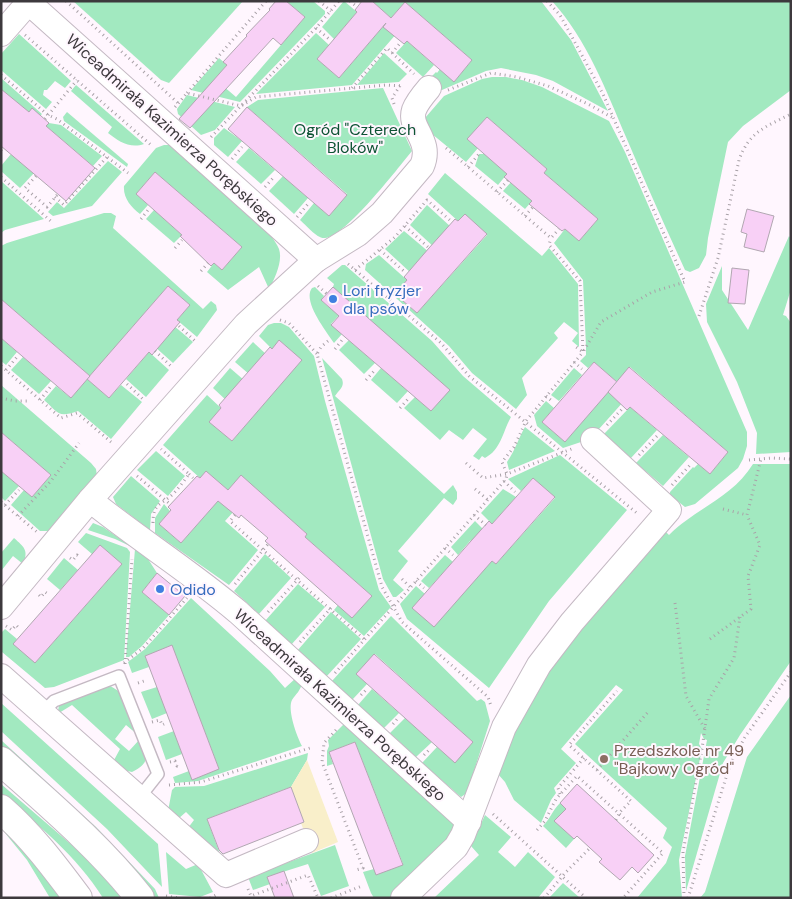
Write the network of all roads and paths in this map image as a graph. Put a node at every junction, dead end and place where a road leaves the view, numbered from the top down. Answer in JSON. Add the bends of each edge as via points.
{"nodes":[{"id":1,"x":66,"y":1,"type":"edge"},
{"id":2,"x":266,"y":1,"type":"edge"},
{"id":3,"x":319,"y":1,"type":"edge"},
{"id":4,"x":340,"y":1,"type":"edge"},
{"id":5,"x":350,"y":1,"type":"edge"},
{"id":6,"x":548,"y":1,"type":"edge"},
{"id":7,"x":28,"y":2,"type":"edge"},
{"id":8,"x":357,"y":7,"type":"dead end"},
{"id":9,"x":331,"y":11,"type":"junction"},
{"id":10,"x":316,"y":28,"type":"junction"},
{"id":11,"x":10,"y":32,"type":"edge"},
{"id":12,"x":329,"y":40,"type":"dead end"},
{"id":13,"x":401,"y":42,"type":"dead end"},
{"id":14,"x":392,"y":53,"type":"junction"},
{"id":15,"x":1,"y":75,"type":"edge"},
{"id":16,"x":77,"y":80,"type":"junction"},
{"id":17,"x":352,"y":88,"type":"junction"},
{"id":18,"x":429,"y":88,"type":"junction"},
{"id":19,"x":187,"y":94,"type":"junction"},
{"id":20,"x":178,"y":103,"type":"junction"},
{"id":21,"x":241,"y":106,"type":"junction"},
{"id":22,"x":176,"y":112,"type":"dead end"},
{"id":23,"x":791,"y":114,"type":"edge"},
{"id":24,"x":48,"y":115,"type":"junction"},
{"id":25,"x":45,"y":119,"type":"dead end"},
{"id":26,"x":615,"y":119,"type":"junction"},
{"id":27,"x":206,"y":143,"type":"dead end"},
{"id":28,"x":441,"y":144,"type":"dead end"},
{"id":29,"x":151,"y":145,"type":"dead end"},
{"id":30,"x":242,"y":147,"type":"dead end"},
{"id":31,"x":479,"y":154,"type":"dead end"},
{"id":32,"x":107,"y":157,"type":"junction"},
{"id":33,"x":228,"y":163,"type":"dead end"},
{"id":34,"x":468,"y":167,"type":"junction"},
{"id":35,"x":128,"y":173,"type":"dead end"},
{"id":36,"x":36,"y":176,"type":"dead end"},
{"id":37,"x":275,"y":176,"type":"dead end"},
{"id":38,"x":1,"y":177,"type":"edge"},
{"id":39,"x":508,"y":180,"type":"dead end"},
{"id":40,"x":261,"y":191,"type":"dead end"},
{"id":41,"x":497,"y":192,"type":"junction"},
{"id":42,"x":36,"y":198,"type":"junction"},
{"id":43,"x":31,"y":204,"type":"junction"},
{"id":44,"x":308,"y":204,"type":"dead end"},
{"id":45,"x":533,"y":207,"type":"dead end"},
{"id":46,"x":148,"y":210,"type":"dead end"},
{"id":47,"x":525,"y":216,"type":"junction"},
{"id":48,"x":141,"y":219,"type":"dead end"},
{"id":49,"x":294,"y":220,"type":"dead end"},
{"id":50,"x":452,"y":222,"type":"dead end"},
{"id":51,"x":53,"y":223,"type":"dead end"},
{"id":52,"x":405,"y":226,"type":"junction"},
{"id":53,"x":559,"y":230,"type":"dead end"},
{"id":54,"x":551,"y":238,"type":"junction"},
{"id":55,"x":182,"y":240,"type":"dead end"},
{"id":56,"x":175,"y":248,"type":"dead end"},
{"id":57,"x":429,"y":248,"type":"dead end"},
{"id":58,"x":380,"y":250,"type":"junction"},
{"id":59,"x":208,"y":263,"type":"dead end"},
{"id":60,"x":321,"y":264,"type":"junction"},
{"id":61,"x":355,"y":270,"type":"junction"},
{"id":62,"x":201,"y":271,"type":"dead end"},
{"id":63,"x":406,"y":274,"type":"dead end"},
{"id":64,"x":327,"y":294,"type":"dead end"},
{"id":65,"x":699,"y":316,"type":"dead end"},
{"id":66,"x":179,"y":326,"type":"dead end"},
{"id":67,"x":328,"y":340,"type":"dead end"},
{"id":68,"x":342,"y":340,"type":"dead end"},
{"id":69,"x":196,"y":342,"type":"dead end"},
{"id":70,"x":576,"y":347,"type":"dead end"},
{"id":71,"x":335,"y":349,"type":"dead end"},
{"id":72,"x":155,"y":351,"type":"dead end"},
{"id":73,"x":583,"y":352,"type":"junction"},
{"id":74,"x":17,"y":357,"type":"dead end"},
{"id":75,"x":574,"y":362,"type":"junction"},
{"id":76,"x":1,"y":366,"type":"edge"},
{"id":77,"x":173,"y":368,"type":"dead end"},
{"id":78,"x":376,"y":369,"type":"dead end"},
{"id":79,"x":582,"y":369,"type":"dead end"},
{"id":80,"x":6,"y":370,"type":"junction"},
{"id":81,"x":366,"y":380,"type":"dead end"},
{"id":82,"x":127,"y":384,"type":"dead end"},
{"id":83,"x":51,"y":386,"type":"dead end"},
{"id":84,"x":546,"y":396,"type":"junction"},
{"id":85,"x":1,"y":398,"type":"edge"},
{"id":86,"x":409,"y":398,"type":"dead end"},
{"id":87,"x":40,"y":400,"type":"junction"},
{"id":88,"x":30,"y":401,"type":"dead end"},
{"id":89,"x":146,"y":401,"type":"dead end"},
{"id":90,"x":553,"y":402,"type":"dead end"},
{"id":91,"x":400,"y":408,"type":"dead end"},
{"id":92,"x":526,"y":421,"type":"junction"},
{"id":93,"x":657,"y":436,"type":"dead end"},
{"id":94,"x":594,"y":440,"type":"joint"},
{"id":95,"x":111,"y":442,"type":"dead end"},
{"id":96,"x":79,"y":443,"type":"dead end"},
{"id":97,"x":158,"y":446,"type":"dead end"},
{"id":98,"x":562,"y":452,"type":"junction"},
{"id":99,"x":638,"y":456,"type":"dead end"},
{"id":100,"x":761,"y":459,"type":"junction"},
{"id":101,"x":791,"y":459,"type":"edge"},
{"id":102,"x":749,"y":460,"type":"dead end"},
{"id":103,"x":466,"y":463,"type":"dead end"},
{"id":104,"x":690,"y":465,"type":"dead end"},
{"id":105,"x":133,"y":472,"type":"dead end"},
{"id":106,"x":189,"y":474,"type":"junction"},
{"id":107,"x":507,"y":474,"type":"junction"},
{"id":108,"x":193,"y":478,"type":"dead end"},
{"id":109,"x":504,"y":481,"type":"junction"},
{"id":110,"x":671,"y":486,"type":"dead end"},
{"id":111,"x":475,"y":489,"type":"dead end"},
{"id":112,"x":19,"y":490,"type":"dead end"},
{"id":113,"x":515,"y":492,"type":"dead end"},
{"id":114,"x":164,"y":499,"type":"junction"},
{"id":115,"x":90,"y":500,"type":"junction"},
{"id":116,"x":488,"y":500,"type":"junction"},
{"id":117,"x":1,"y":502,"type":"edge"},
{"id":118,"x":170,"y":504,"type":"dead end"},
{"id":119,"x":5,"y":505,"type":"junction"},
{"id":120,"x":723,"y":509,"type":"dead end"},
{"id":121,"x":235,"y":515,"type":"dead end"},
{"id":122,"x":474,"y":515,"type":"junction"},
{"id":123,"x":747,"y":515,"type":"junction"},
{"id":124,"x":18,"y":516,"type":"junction"},
{"id":125,"x":486,"y":525,"type":"dead end"},
{"id":126,"x":654,"y":527,"type":"junction"},
{"id":127,"x":139,"y":539,"type":"junction"},
{"id":128,"x":268,"y":544,"type":"dead end"},
{"id":129,"x":52,"y":545,"type":"junction"},
{"id":130,"x":445,"y":548,"type":"junction"},
{"id":131,"x":263,"y":550,"type":"junction"},
{"id":132,"x":453,"y":555,"type":"dead end"},
{"id":133,"x":298,"y":578,"type":"junction"},
{"id":134,"x":402,"y":579,"type":"dead end"},
{"id":135,"x":416,"y":581,"type":"junction"},
{"id":136,"x":201,"y":582,"type":"junction"},
{"id":137,"x":410,"y":587,"type":"junction"},
{"id":138,"x":424,"y":588,"type":"dead end"},
{"id":139,"x":230,"y":590,"type":"dead end"},
{"id":140,"x":674,"y":603,"type":"dead end"},
{"id":141,"x":394,"y":606,"type":"junction"},
{"id":142,"x":331,"y":607,"type":"junction"},
{"id":143,"x":267,"y":613,"type":"dead end"},
{"id":144,"x":740,"y":618,"type":"junction"},
{"id":145,"x":2,"y":619,"type":"edge"},
{"id":146,"x":364,"y":639,"type":"junction"},
{"id":147,"x":710,"y":639,"type":"dead end"},
{"id":148,"x":299,"y":643,"type":"dead end"},
{"id":149,"x":126,"y":662,"type":"junction"},
{"id":150,"x":118,"y":671,"type":"junction"},
{"id":151,"x":791,"y":672,"type":"edge"},
{"id":152,"x":1,"y":676,"type":"edge"},
{"id":153,"x":147,"y":680,"type":"dead end"},
{"id":154,"x":135,"y":685,"type":"dead end"},
{"id":155,"x":617,"y":691,"type":"dead end"},
{"id":156,"x":332,"y":698,"type":"junction"},
{"id":157,"x":492,"y":711,"type":"dead end"},
{"id":158,"x":43,"y":712,"type":"junction"},
{"id":159,"x":648,"y":712,"type":"dead end"},
{"id":160,"x":350,"y":714,"type":"junction"},
{"id":161,"x":149,"y":723,"type":"dead end"},
{"id":162,"x":164,"y":724,"type":"dead end"},
{"id":163,"x":705,"y":730,"type":"junction"},
{"id":164,"x":310,"y":748,"type":"dead end"},
{"id":165,"x":584,"y":758,"type":"junction"},
{"id":166,"x":1,"y":761,"type":"edge"},
{"id":167,"x":331,"y":768,"type":"dead end"},
{"id":168,"x":325,"y":770,"type":"junction"},
{"id":169,"x":597,"y":770,"type":"junction"},
{"id":170,"x":158,"y":774,"type":"junction"},
{"id":171,"x":560,"y":794,"type":"junction"},
{"id":172,"x":139,"y":798,"type":"junction"},
{"id":173,"x":1,"y":809,"type":"edge"},
{"id":174,"x":348,"y":813,"type":"dead end"},
{"id":175,"x":619,"y":814,"type":"junction"},
{"id":176,"x":342,"y":815,"type":"junction"},
{"id":177,"x":616,"y":820,"type":"dead end"},
{"id":178,"x":469,"y":822,"type":"junction"},
{"id":179,"x":537,"y":830,"type":"dead end"},
{"id":180,"x":306,"y":841,"type":"dead end"},
{"id":181,"x":590,"y":848,"type":"dead end"},
{"id":182,"x":364,"y":854,"type":"dead end"},
{"id":183,"x":358,"y":856,"type":"junction"},
{"id":184,"x":356,"y":870,"type":"dead end"},
{"id":185,"x":246,"y":883,"type":"dead end"},
{"id":186,"x":362,"y":886,"type":"dead end"},
{"id":187,"x":153,"y":897,"type":"edge"},
{"id":188,"x":252,"y":897,"type":"edge"},
{"id":189,"x":78,"y":898,"type":"edge"},
{"id":190,"x":179,"y":898,"type":"edge"},
{"id":191,"x":318,"y":898,"type":"edge"},
{"id":192,"x":331,"y":898,"type":"edge"},
{"id":193,"x":403,"y":898,"type":"edge"},
{"id":194,"x":544,"y":898,"type":"edge"},
{"id":195,"x":623,"y":898,"type":"edge"},
{"id":196,"x":686,"y":898,"type":"edge"}],
"edges":[{"from":1,"to":20,"type":"path"},
{"from":2,"to":19,"type":"path"},
{"from":3,"to":9,"type":"path"},
{"from":4,"to":9,"type":"path"},
{"from":5,"to":8,"type":"path"},
{"from":6,"to":26,"type":"path","via":[[560,15]]},
{"from":7,"to":11,"type":"street"},
{"from":7,"to":60,"type":"street","name":"Wiceadmirała Kazimierza Porębskiego"},
{"from":9,"to":10,"type":"path"},
{"from":10,"to":12,"type":"path"},
{"from":10,"to":21,"type":"path"},
{"from":11,"to":16,"type":"path"},
{"from":13,"to":14,"type":"path"},
{"from":14,"to":17,"type":"path","via":[[387,48]]},
{"from":14,"to":18,"type":"path"},
{"from":15,"to":24,"type":"path"},
{"from":16,"to":24,"type":"path"},
{"from":16,"to":29,"type":"path"},
{"from":17,"to":18,"type":"path"},
{"from":17,"to":21,"type":"path","via":[[256,97]]},
{"from":18,"to":26,"type":"path","via":[[444,92],[492,73],[518,77],[548,86]]},
{"from":18,"to":60,"type":"street","via":[[416,103],[413,113],[426,148],[422,166],[382,213]]},
{"from":19,"to":20,"type":"path"},
{"from":19,"to":21,"type":"path"},
{"from":20,"to":22,"type":"path"},
{"from":21,"to":27,"type":"path"},
{"from":23,"to":65,"type":"path","via":[[759,131],[743,149],[718,258]]},
{"from":24,"to":25,"type":"path"},
{"from":24,"to":32,"type":"path","via":[[58,119]]},
{"from":26,"to":73,"type":"path","via":[[686,282],[652,292],[601,322]]},
{"from":28,"to":34,"type":"path"},
{"from":30,"to":33,"type":"path"},
{"from":31,"to":34,"type":"path"},
{"from":32,"to":35,"type":"path"},
{"from":32,"to":42,"type":"path","via":[[64,205],[56,195],[47,207]]},
{"from":34,"to":41,"type":"path"},
{"from":36,"to":42,"type":"path","via":[[25,188]]},
{"from":37,"to":40,"type":"path"},
{"from":38,"to":43,"type":"path"},
{"from":39,"to":41,"type":"path"},
{"from":41,"to":47,"type":"path"},
{"from":42,"to":43,"type":"path"},
{"from":43,"to":51,"type":"path"},
{"from":44,"to":49,"type":"path"},
{"from":45,"to":47,"type":"path"},
{"from":46,"to":48,"type":"path"},
{"from":47,"to":54,"type":"path"},
{"from":50,"to":52,"type":"path","via":[[428,200]]},
{"from":52,"to":57,"type":"path"},
{"from":52,"to":58,"type":"path"},
{"from":53,"to":54,"type":"path"},
{"from":54,"to":73,"type":"path","via":[[549,245],[580,281]]},
{"from":55,"to":56,"type":"path"},
{"from":58,"to":61,"type":"path"},
{"from":58,"to":63,"type":"path"},
{"from":59,"to":62,"type":"path"},
{"from":60,"to":61,"type":"path"},
{"from":60,"to":64,"type":"path"},
{"from":60,"to":115,"type":"street","via":[[246,324]]},
{"from":61,"to":92,"type":"path","via":[[441,343],[469,376]]},
{"from":66,"to":69,"type":"path"},
{"from":67,"to":141,"type":"path","via":[[317,354],[382,587]]},
{"from":68,"to":71,"type":"path"},
{"from":70,"to":73,"type":"path"},
{"from":72,"to":77,"type":"path"},
{"from":73,"to":75,"type":"path"},
{"from":74,"to":80,"type":"path"},
{"from":75,"to":79,"type":"path"},
{"from":75,"to":84,"type":"path"},
{"from":76,"to":80,"type":"path"},
{"from":78,"to":81,"type":"path"},
{"from":80,"to":87,"type":"path"},
{"from":82,"to":89,"type":"path"},
{"from":83,"to":87,"type":"path"},
{"from":84,"to":90,"type":"path"},
{"from":84,"to":92,"type":"path"},
{"from":85,"to":88,"type":"path"},
{"from":86,"to":91,"type":"path"},
{"from":87,"to":95,"type":"path","via":[[61,418],[77,413]]},
{"from":92,"to":98,"type":"path"},
{"from":92,"to":107,"type":"path","via":[[514,447],[502,462]]},
{"from":93,"to":99,"type":"path"},
{"from":94,"to":98,"type":"path"},
{"from":94,"to":126,"type":"street","via":[[669,510]]},
{"from":96,"to":124,"type":"path"},
{"from":97,"to":106,"type":"path"},
{"from":98,"to":107,"type":"path"},
{"from":98,"to":126,"type":"path"},
{"from":100,"to":101,"type":"path"},
{"from":100,"to":102,"type":"path"},
{"from":100,"to":123,"type":"path"},
{"from":103,"to":107,"type":"path","via":[[483,478]]},
{"from":104,"to":110,"type":"path"},
{"from":105,"to":114,"type":"path"},
{"from":106,"to":108,"type":"path"},
{"from":106,"to":114,"type":"path","via":[[171,496]]},
{"from":107,"to":109,"type":"path"},
{"from":109,"to":113,"type":"path"},
{"from":109,"to":116,"type":"path"},
{"from":111,"to":116,"type":"path"},
{"from":112,"to":119,"type":"path"},
{"from":114,"to":118,"type":"path"},
{"from":114,"to":127,"type":"path","via":[[154,514],[154,527],[150,533],[145,529]]},
{"from":115,"to":127,"type":"street","name":"Wiceadmirała Kazimierza Porębskiego"},
{"from":115,"to":129,"type":"street"},
{"from":116,"to":122,"type":"path"},
{"from":117,"to":119,"type":"path"},
{"from":119,"to":124,"type":"path"},
{"from":120,"to":123,"type":"path"},
{"from":121,"to":131,"type":"path","via":[[230,521]]},
{"from":122,"to":125,"type":"path"},
{"from":122,"to":130,"type":"path"},
{"from":123,"to":144,"type":"path","via":[[760,545],[748,576],[751,610]]},
{"from":124,"to":129,"type":"path"},
{"from":126,"to":178,"type":"street","via":[[539,665],[504,727]]},
{"from":127,"to":136,"type":"street","name":"Wiceadmirała Kazimierza Porębskiego"},
{"from":127,"to":149,"type":"path","via":[[133,550]]},
{"from":128,"to":131,"type":"path"},
{"from":129,"to":145,"type":"street"},
{"from":130,"to":132,"type":"path"},
{"from":130,"to":135,"type":"path"},
{"from":131,"to":133,"type":"path"},
{"from":131,"to":139,"type":"path"},
{"from":133,"to":142,"type":"path"},
{"from":133,"to":143,"type":"path"},
{"from":134,"to":137,"type":"path"},
{"from":135,"to":137,"type":"path"},
{"from":135,"to":138,"type":"path"},
{"from":136,"to":149,"type":"path","via":[[156,634]]},
{"from":136,"to":156,"type":"street","name":"Wiceadmirała Kazimierza Porębskiego"},
{"from":137,"to":141,"type":"path"},
{"from":140,"to":163,"type":"path","via":[[686,696]]},
{"from":141,"to":146,"type":"path"},
{"from":141,"to":157,"type":"path","via":[[402,622],[488,697]]},
{"from":142,"to":146,"type":"path"},
{"from":142,"to":148,"type":"path"},
{"from":144,"to":147,"type":"path"},
{"from":144,"to":163,"type":"path","via":[[734,658],[709,699]]},
{"from":146,"to":156,"type":"path","via":[[327,682],[338,692]]},
{"from":149,"to":150,"type":"path"},
{"from":149,"to":150,"type":"path"},
{"from":150,"to":158,"type":"lane","via":[[54,701]]},
{"from":150,"to":170,"type":"lane"},
{"from":151,"to":196,"type":"path","via":[[745,737],[730,765]]},
{"from":152,"to":158,"type":"street"},
{"from":153,"to":154,"type":"path"},
{"from":155,"to":165,"type":"path","via":[[570,745]]},
{"from":156,"to":160,"type":"street","name":"Wiceadmirała Kazimierza Porębskiego"},
{"from":158,"to":172,"type":"street"},
{"from":159,"to":169,"type":"path"},
{"from":160,"to":168,"type":"path","via":[[324,743],[322,762]]},
{"from":160,"to":178,"type":"street","name":"Wiceadmirała Kazimierza Porębskiego"},
{"from":161,"to":162,"type":"path","via":[[160,720]]},
{"from":163,"to":196,"type":"path","via":[[683,852]]},
{"from":164,"to":170,"type":"path","via":[[201,782],[168,785]]},
{"from":165,"to":169,"type":"path"},
{"from":165,"to":171,"type":"path","via":[[558,788]]},
{"from":166,"to":187,"type":"street","via":[[124,878]]},
{"from":167,"to":168,"type":"path"},
{"from":168,"to":176,"type":"path"},
{"from":169,"to":175,"type":"path","via":[[631,801]]},
{"from":170,"to":172,"type":"lane"},
{"from":171,"to":175,"type":"path","via":[[577,776]]},
{"from":171,"to":179,"type":"path"},
{"from":172,"to":180,"type":"street","via":[[226,875]]},
{"from":173,"to":189,"type":"street","via":[[22,827]]},
{"from":174,"to":176,"type":"path"},
{"from":175,"to":177,"type":"path"},
{"from":175,"to":195,"type":"path","via":[[663,853]]},
{"from":176,"to":183,"type":"path"},
{"from":178,"to":193,"type":"street","via":[[456,847]]},
{"from":181,"to":194,"type":"path"},
{"from":182,"to":183,"type":"path"},
{"from":183,"to":184,"type":"path","via":[[363,868]]},
{"from":185,"to":188,"type":"path"},
{"from":186,"to":192,"type":"path"},
{"from":187,"to":190,"type":"path"},
{"from":188,"to":191,"type":"path","via":[[308,875]]}]}
